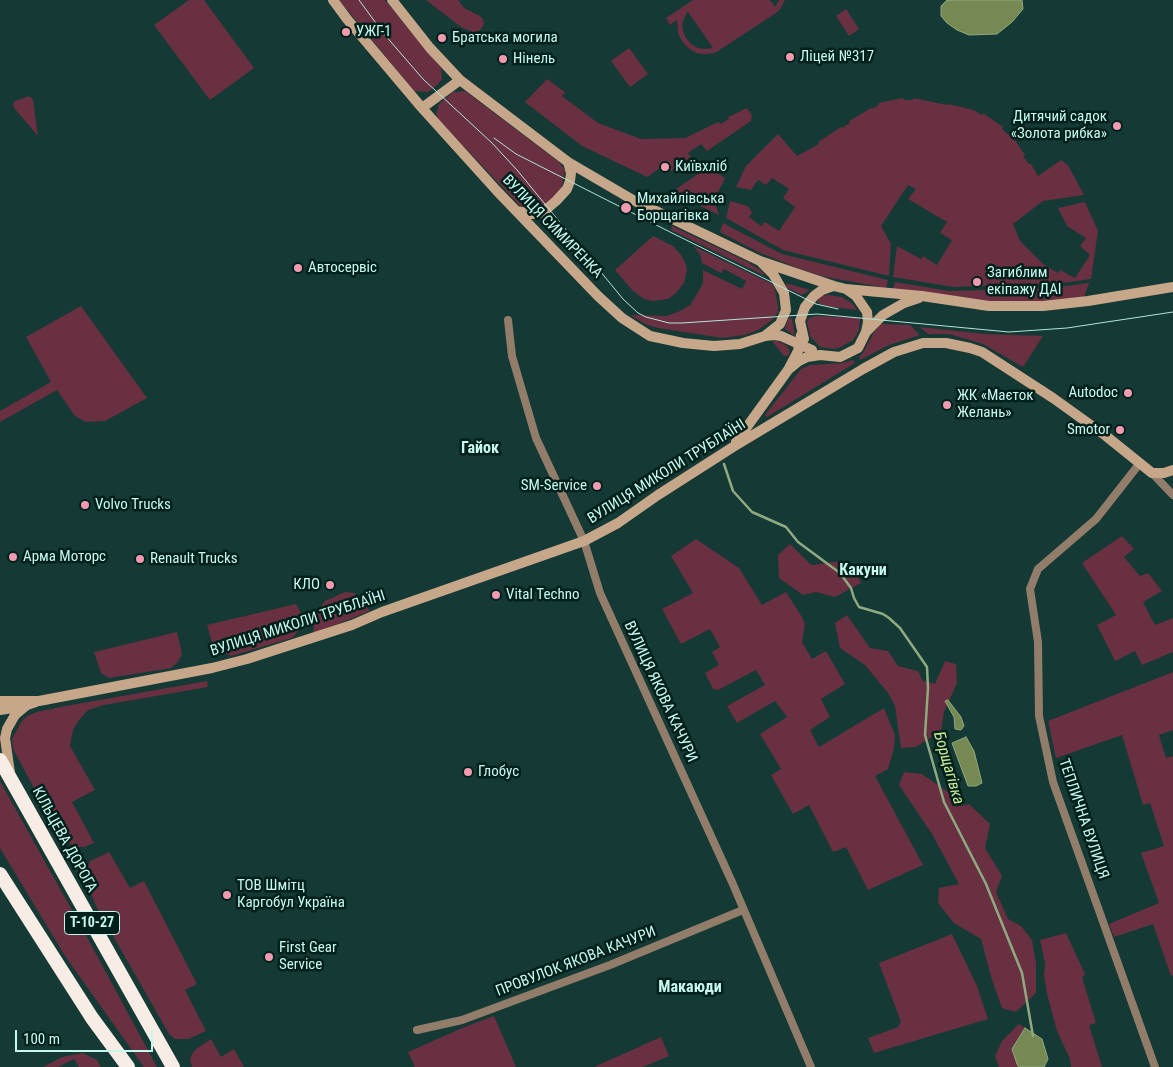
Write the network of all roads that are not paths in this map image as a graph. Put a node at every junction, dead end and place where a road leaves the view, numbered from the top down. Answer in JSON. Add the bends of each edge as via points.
{"nodes":[{"id":1,"x":333,"y":0,"type":"edge"},
{"id":2,"x":392,"y":0,"type":"edge"},
{"id":3,"x":460,"y":80,"type":"junction"},
{"id":4,"x":422,"y":108,"type":"junction"},
{"id":5,"x":568,"y":162,"type":"junction"},
{"id":6,"x":515,"y":210,"type":"junction"},
{"id":7,"x":760,"y":261,"type":"junction"},
{"id":8,"x":834,"y":286,"type":"junction"},
{"id":9,"x":1173,"y":287,"type":"edge"},
{"id":10,"x":846,"y":289,"type":"junction"},
{"id":11,"x":922,"y":296,"type":"junction"},
{"id":12,"x":508,"y":320,"type":"dead end"},
{"id":13,"x":866,"y":332,"type":"junction"},
{"id":14,"x":765,"y":336,"type":"junction"},
{"id":15,"x":801,"y":340,"type":"junction"},
{"id":16,"x":816,"y":353,"type":"junction"},
{"id":17,"x":788,"y":370,"type":"junction"},
{"id":18,"x":733,"y":447,"type":"junction"},
{"id":19,"x":1140,"y":463,"type":"junction"},
{"id":20,"x":1173,"y":470,"type":"edge"},
{"id":21,"x":1152,"y":473,"type":"junction"},
{"id":22,"x":1173,"y":495,"type":"edge"},
{"id":23,"x":584,"y":541,"type":"junction"},
{"id":24,"x":0,"y":701,"type":"edge"},
{"id":25,"x":39,"y":701,"type":"junction"},
{"id":26,"x":27,"y":706,"type":"junction"},
{"id":27,"x":0,"y":710,"type":"edge"},
{"id":28,"x":0,"y":760,"type":"edge"},
{"id":29,"x":11,"y":779,"type":"junction"},
{"id":30,"x":0,"y":874,"type":"edge"},
{"id":31,"x":743,"y":910,"type":"junction"},
{"id":32,"x":417,"y":1030,"type":"dead end"},
{"id":33,"x":128,"y":1067,"type":"edge"},
{"id":34,"x":173,"y":1067,"type":"edge"},
{"id":35,"x":811,"y":1067,"type":"edge"},
{"id":36,"x":1155,"y":1067,"type":"edge"}],
"edges":[{"from":1,"to":4,"type":"street","name":"ВУЛИЦЯ СИМИРЕНКА"},
{"from":2,"to":3,"type":"street"},
{"from":3,"to":4,"type":"street"},
{"from":3,"to":5,"type":"street"},
{"from":4,"to":6,"type":"street","name":"ВУЛИЦЯ СИМИРЕНКА"},
{"from":5,"to":6,"type":"street","via":[[571,173],[568,186],[551,206],[536,214]]},
{"from":5,"to":7,"type":"street","via":[[642,204]]},
{"from":6,"to":14,"type":"street","name":"ВУЛИЦЯ СИМИРЕНКА","via":[[606,304],[650,336],[714,346],[740,344]]},
{"from":7,"to":8,"type":"street"},
{"from":7,"to":14,"type":"street","via":[[773,274],[784,293],[786,310],[780,324]]},
{"from":8,"to":10,"type":"street"},
{"from":8,"to":15,"type":"street","via":[[822,290],[809,301],[800,321]]},
{"from":9,"to":11,"type":"street","via":[[1043,306],[988,306]]},
{"from":10,"to":11,"type":"street"},
{"from":10,"to":13,"type":"street","via":[[856,296],[867,312]]},
{"from":11,"to":13,"type":"street","via":[[883,315]]},
{"from":12,"to":23,"type":"street","name":"ВУЛИЦЯ ЯКОВА КАЧУРИ","via":[[512,356],[536,438]]},
{"from":13,"to":16,"type":"street","via":[[858,348],[849,353],[840,356]]},
{"from":14,"to":15,"type":"street","name":"ВУЛИЦЯ СИМИРЕНКА"},
{"from":15,"to":16,"type":"street","name":"ВУЛИЦЯ СИМИРЕНКА"},
{"from":15,"to":17,"type":"street"},
{"from":16,"to":17,"type":"street"},
{"from":17,"to":18,"type":"street"},
{"from":18,"to":19,"type":"street","name":"ВУЛИЦЯ МИКОЛИ ТРУБЛАЇНІ","via":[[894,352],[937,342],[982,352],[1068,408]]},
{"from":18,"to":23,"type":"street","name":"ВУЛИЦЯ МИКОЛИ ТРУБЛАЇНІ","via":[[618,523]]},
{"from":19,"to":21,"type":"street","name":"ВУЛИЦЯ МИКОЛИ ТРУБЛАЇНІ"},
{"from":19,"to":36,"type":"street","name":"ТЕПЛИЧНА ВУЛИЦЯ","via":[[1096,519],[1038,569],[1030,589],[1038,642],[1039,716],[1053,782]]},
{"from":20,"to":21,"type":"street"},
{"from":21,"to":22,"type":"street","name":"ВУЛИЦЯ МИКОЛИ ТРУБЛАЇНІ"},
{"from":23,"to":25,"type":"street","name":"ВУЛИЦЯ МИКОЛИ ТРУБЛАЇНІ","via":[[247,659]]},
{"from":23,"to":31,"type":"street","name":"ВУЛИЦЯ ЯКОВА КАЧУРИ","via":[[600,593]]},
{"from":24,"to":25,"type":"street","name":"ВУЛИЦЯ МИКОЛИ ТРУБЛАЇНІ"},
{"from":25,"to":26,"type":"street","name":"ВУЛИЦЯ МИКОЛИ ТРУБЛАЇНІ"},
{"from":26,"to":27,"type":"street"},
{"from":26,"to":29,"type":"street","name":"ВУЛИЦЯ МИКОЛИ ТРУБЛАЇНІ","via":[[15,715],[5,738]]},
{"from":28,"to":29,"type":"highway","name":"КІЛЬЦЕВА ДОРОГА","number":"Т-10-27"},
{"from":29,"to":34,"type":"highway","name":"КІЛЬЦЕВА ДОРОГА","number":"Т-10-27"},
{"from":30,"to":33,"type":"highway","number":"Т-10-27","via":[[92,1018]]},
{"from":31,"to":32,"type":"street","name":"ПРОВУЛОК ЯКОВА КАЧУРИ","via":[[462,1020]]},
{"from":31,"to":35,"type":"street","name":"ВУЛИЦЯ ЯКОВА КАЧУРИ"}]}
